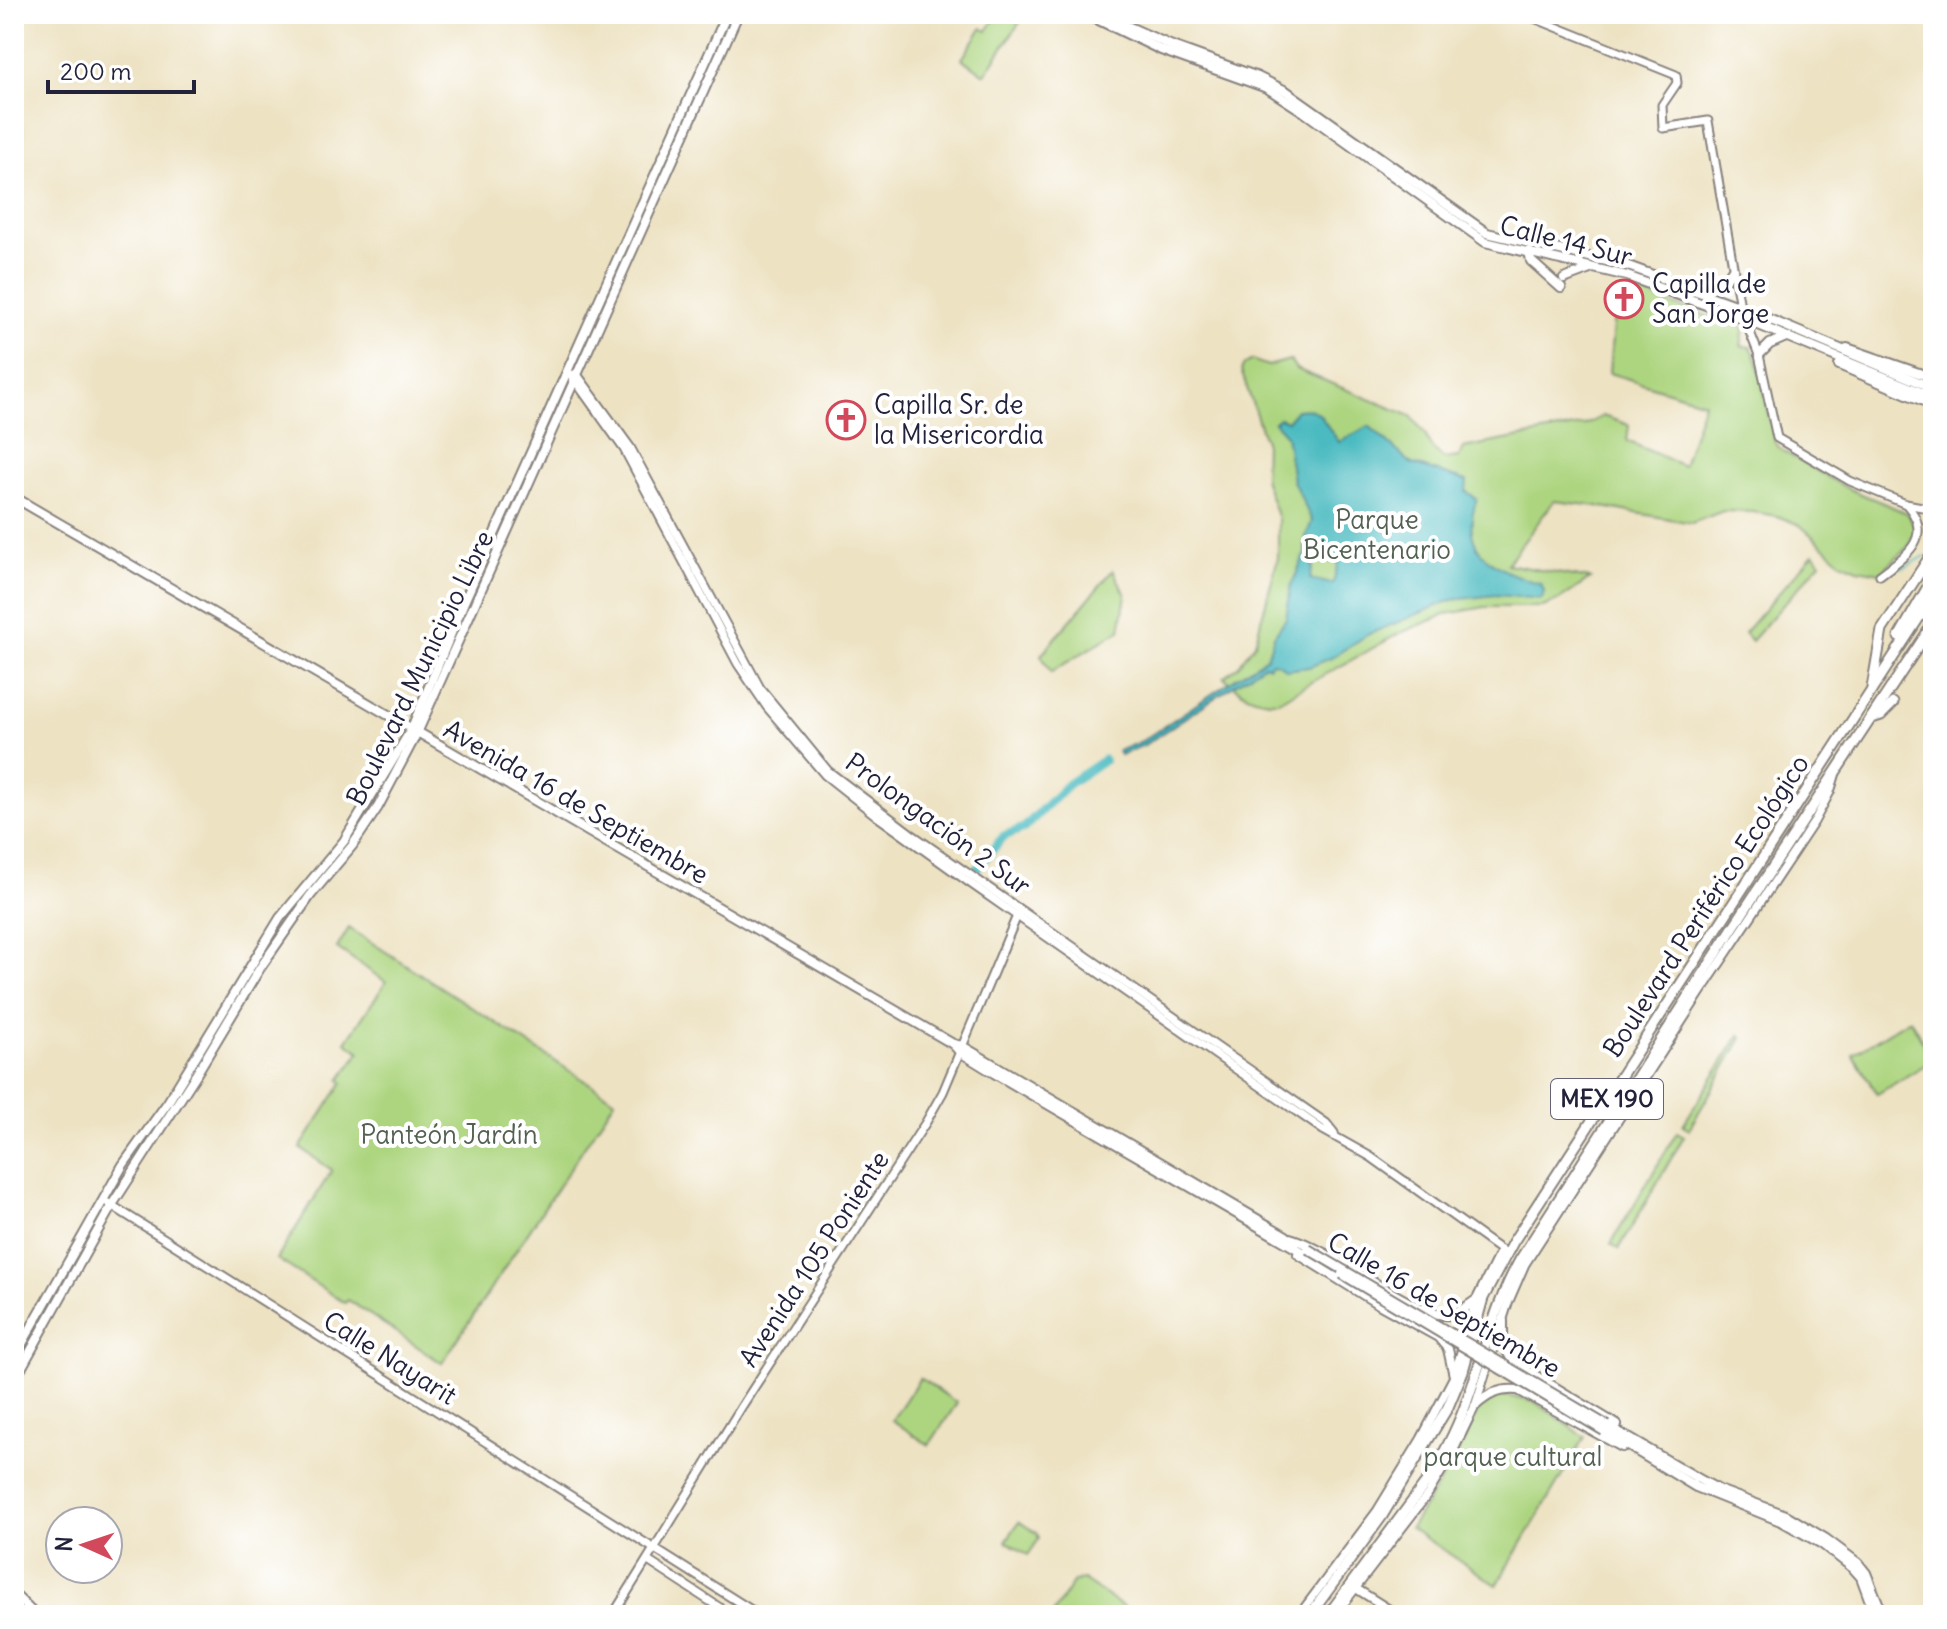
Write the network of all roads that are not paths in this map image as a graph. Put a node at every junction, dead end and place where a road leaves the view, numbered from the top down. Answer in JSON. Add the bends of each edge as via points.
{"nodes":[{"id":1,"x":727,"y":14,"type":"edge"},
{"id":2,"x":738,"y":14,"type":"edge"},
{"id":3,"x":1086,"y":14,"type":"edge"},
{"id":4,"x":1100,"y":14,"type":"edge"},
{"id":5,"x":1524,"y":14,"type":"edge"},
{"id":6,"x":1530,"y":249,"type":"junction"},
{"id":7,"x":1595,"y":267,"type":"junction"},
{"id":8,"x":1733,"y":269,"type":"junction"},
{"id":9,"x":1696,"y":290,"type":"junction"},
{"id":10,"x":1740,"y":307,"type":"junction"},
{"id":11,"x":1746,"y":322,"type":"junction"},
{"id":12,"x":1783,"y":336,"type":"junction"},
{"id":13,"x":1827,"y":345,"type":"junction"},
{"id":14,"x":1808,"y":346,"type":"junction"},
{"id":15,"x":1759,"y":355,"type":"junction"},
{"id":16,"x":1866,"y":366,"type":"junction"},
{"id":17,"x":570,"y":369,"type":"junction"},
{"id":18,"x":1933,"y":378,"type":"edge"},
{"id":19,"x":577,"y":379,"type":"junction"},
{"id":20,"x":1933,"y":388,"type":"edge"},
{"id":21,"x":1933,"y":397,"type":"edge"},
{"id":22,"x":1933,"y":405,"type":"edge"},
{"id":23,"x":14,"y":497,"type":"edge"},
{"id":24,"x":1906,"y":504,"type":"junction"},
{"id":25,"x":1933,"y":509,"type":"edge"},
{"id":26,"x":1933,"y":552,"type":"edge"},
{"id":27,"x":1880,"y":575,"type":"dead end"},
{"id":28,"x":1933,"y":578,"type":"edge"},
{"id":29,"x":1933,"y":596,"type":"edge"},
{"id":30,"x":1933,"y":624,"type":"edge"},
{"id":31,"x":1933,"y":636,"type":"edge"},
{"id":32,"x":1909,"y":664,"type":"junction"},
{"id":33,"x":1879,"y":680,"type":"junction"},
{"id":34,"x":1871,"y":690,"type":"junction"},
{"id":35,"x":1893,"y":703,"type":"dead end"},
{"id":36,"x":1872,"y":718,"type":"junction"},
{"id":37,"x":414,"y":732,"type":"junction"},
{"id":38,"x":1836,"y":774,"type":"junction"},
{"id":39,"x":1018,"y":912,"type":"junction"},
{"id":40,"x":958,"y":1047,"type":"junction"},
{"id":41,"x":103,"y":1200,"type":"junction"},
{"id":42,"x":112,"y":1205,"type":"junction"},
{"id":43,"x":1290,"y":1241,"type":"junction"},
{"id":44,"x":1504,"y":1252,"type":"junction"},
{"id":45,"x":1476,"y":1300,"type":"junction"},
{"id":46,"x":1503,"y":1321,"type":"junction"},
{"id":47,"x":14,"y":1358,"type":"edge"},
{"id":48,"x":1454,"y":1376,"type":"junction"},
{"id":49,"x":14,"y":1381,"type":"edge"},
{"id":50,"x":1475,"y":1406,"type":"junction"},
{"id":51,"x":1649,"y":1454,"type":"junction"},
{"id":52,"x":654,"y":1551,"type":"junction"},
{"id":53,"x":648,"y":1561,"type":"junction"},
{"id":54,"x":1352,"y":1586,"type":"junction"},
{"id":55,"x":14,"y":1594,"type":"edge"},
{"id":56,"x":35,"y":1615,"type":"edge"},
{"id":57,"x":613,"y":1615,"type":"edge"},
{"id":58,"x":731,"y":1615,"type":"edge"},
{"id":59,"x":759,"y":1615,"type":"edge"},
{"id":60,"x":1299,"y":1615,"type":"edge"},
{"id":61,"x":1310,"y":1615,"type":"edge"},
{"id":62,"x":1328,"y":1615,"type":"edge"},
{"id":63,"x":1335,"y":1615,"type":"edge"},
{"id":64,"x":1398,"y":1615,"type":"edge"},
{"id":65,"x":1875,"y":1615,"type":"edge"},
{"id":66,"x":1883,"y":1615,"type":"edge"}],
"edges":[{"from":1,"to":17,"type":"main road","name":"Boulevard Municipio Libre"},
{"from":2,"to":19,"type":"main road","name":"Boulevard Municipio Libre"},
{"from":3,"to":6,"type":"main road","name":"Calle 14 Sur","via":[[1161,50],[1267,88],[1480,239]]},
{"from":4,"to":6,"type":"main road","name":"Calle 14 Sur","via":[[1278,86],[1477,228]]},
{"from":5,"to":8,"type":"street","via":[[1672,71],[1677,78],[1662,105],[1663,128],[1708,121]]},
{"from":6,"to":7,"type":"main road","name":"Calle 14 Sur"},
{"from":6,"to":7,"type":"main road","via":[[1531,261],[1563,284]]},
{"from":6,"to":9,"type":"main road","name":"Calle 14 Sur","via":[[1628,266]]},
{"from":7,"to":11,"type":"main road","name":"Calle 14 Sur"},
{"from":8,"to":9,"type":"main road","via":[[1717,287]]},
{"from":8,"to":10,"type":"street"},
{"from":9,"to":10,"type":"main road","name":"Calle 14 Sur"},
{"from":10,"to":11,"type":"street"},
{"from":10,"to":13,"type":"main road","name":"Calle 14 Sur"},
{"from":11,"to":12,"type":"main road","name":"Calle 14 Sur"},
{"from":11,"to":15,"type":"street"},
{"from":12,"to":14,"type":"main road","name":"Calle 14 Sur"},
{"from":12,"to":15,"type":"main road"},
{"from":13,"to":16,"type":"main road","name":"Calle 14 Sur"},
{"from":13,"to":18,"type":"main road"},
{"from":14,"to":16,"type":"main road","name":"Calle 14 Sur"},
{"from":14,"to":22,"type":"main road","via":[[1817,356]]},
{"from":15,"to":24,"type":"street","via":[[1779,440],[1850,481]]},
{"from":16,"to":20,"type":"main road","name":"Calle 14 Sur"},
{"from":16,"to":21,"type":"main road","name":"Calle 14 Sur"},
{"from":17,"to":19,"type":"street","name":"Prolongación 2 Sur"},
{"from":17,"to":37,"type":"main road","name":"Boulevard Municipio Libre","via":[[464,602]]},
{"from":19,"to":37,"type":"main road","name":"Boulevard Municipio Libre"},
{"from":19,"to":39,"type":"street","name":"Prolongación 2 Sur","via":[[629,458],[738,664],[767,707],[825,775],[858,802]]},
{"from":23,"to":37,"type":"main road","name":"Avenida 16 de Septiembre"},
{"from":24,"to":25,"type":"street"},
{"from":24,"to":27,"type":"street","via":[[1916,518],[1918,539]]},
{"from":26,"to":34,"type":"highway","via":[[1882,630]]},
{"from":28,"to":33,"type":"highway"},
{"from":29,"to":33,"type":"highway","name":"Boulevard Periférico Ecológico","number":"MEX 190"},
{"from":30,"to":32,"type":"highway","name":"Boulevard Periférico Ecológico","number":"MEX 190"},
{"from":31,"to":32,"type":"highway"},
{"from":32,"to":36,"type":"highway","name":"Boulevard Periférico Ecológico","number":"MEX 190"},
{"from":33,"to":34,"type":"highway","name":"Boulevard Periférico Ecológico","number":"MEX 190"},
{"from":34,"to":44,"type":"highway","name":"Boulevard Periférico Ecológico","number":"MEX 190"},
{"from":35,"to":36,"type":"highway"},
{"from":36,"to":38,"type":"highway","name":"Boulevard Periférico Ecológico","number":"MEX 190"},
{"from":37,"to":40,"type":"main road","name":"Avenida 16 de Septiembre"},
{"from":37,"to":41,"type":"main road","name":"Boulevard Municipio Libre","via":[[344,841],[280,918]]},
{"from":37,"to":42,"type":"main road","name":"Boulevard Municipio Libre","via":[[378,807],[260,968]]},
{"from":38,"to":46,"type":"street","name":"Boulevard Periférico Ecológico","via":[[1814,822],[1525,1264]]},
{"from":38,"to":54,"type":"highway","name":"Boulevard Periférico Ecológico","number":"MEX 190","via":[[1520,1260],[1442,1457]]},
{"from":39,"to":40,"type":"street","name":"Avenida 105 Poniente"},
{"from":39,"to":44,"type":"street","name":"Prolongación 2 Sur"},
{"from":40,"to":43,"type":"main road","name":"Calle 16 de Septiembre"},
{"from":40,"to":52,"type":"street","name":"Avenida 105 Poniente","via":[[943,1092],[918,1135]]},
{"from":41,"to":42,"type":"street","name":"Calle Nayarit"},
{"from":41,"to":47,"type":"main road","name":"Boulevard Municipio Libre"},
{"from":42,"to":49,"type":"main road","name":"Boulevard Municipio Libre"},
{"from":42,"to":52,"type":"street","name":"Calle Nayarit"},
{"from":43,"to":45,"type":"main road","via":[[1326,1253],[1427,1312],[1448,1315]]},
{"from":43,"to":48,"type":"main road","via":[[1303,1259],[1438,1337],[1448,1349]]},
{"from":43,"to":51,"type":"main road","name":"Calle 16 de Septiembre","bridge":true},
{"from":44,"to":45,"type":"street"},
{"from":44,"to":61,"type":"highway","name":"Boulevard Periférico Ecológico","number":"MEX 190","via":[[1483,1298],[1448,1407],[1382,1516]]},
{"from":45,"to":48,"type":"street"},
{"from":46,"to":50,"type":"street","name":"Boulevard Periférico Ecológico"},
{"from":46,"to":51,"type":"main road","via":[[1503,1344],[1513,1362],[1631,1433]]},
{"from":48,"to":60,"type":"street","via":[[1396,1482]]},
{"from":50,"to":51,"type":"main road","via":[[1500,1390],[1518,1390],[1610,1441]]},
{"from":50,"to":54,"type":"street","name":"Boulevard Periférico Ecológico","via":[[1438,1480]]},
{"from":51,"to":65,"type":"main road","name":"Calle 16 de Septiembre","via":[[1704,1491],[1783,1522],[1822,1544],[1861,1577]]},
{"from":51,"to":66,"type":"main road","name":"Calle 16 de Septiembre","via":[[1719,1490],[1786,1515],[1826,1539],[1866,1573]]},
{"from":52,"to":53,"type":"street","name":"Avenida 105 Poniente"},
{"from":52,"to":59,"type":"street","name":"Calle Nayarit"},
{"from":53,"to":57,"type":"street","name":"Avenida 105 Poniente"},
{"from":53,"to":58,"type":"street"},
{"from":54,"to":62,"type":"highway","name":"Boulevard Periférico Ecológico","number":"MEX 190"},
{"from":54,"to":63,"type":"street","name":"Boulevard Periférico Ecológico"},
{"from":54,"to":64,"type":"street"},
{"from":55,"to":56,"type":"main road"}]}
